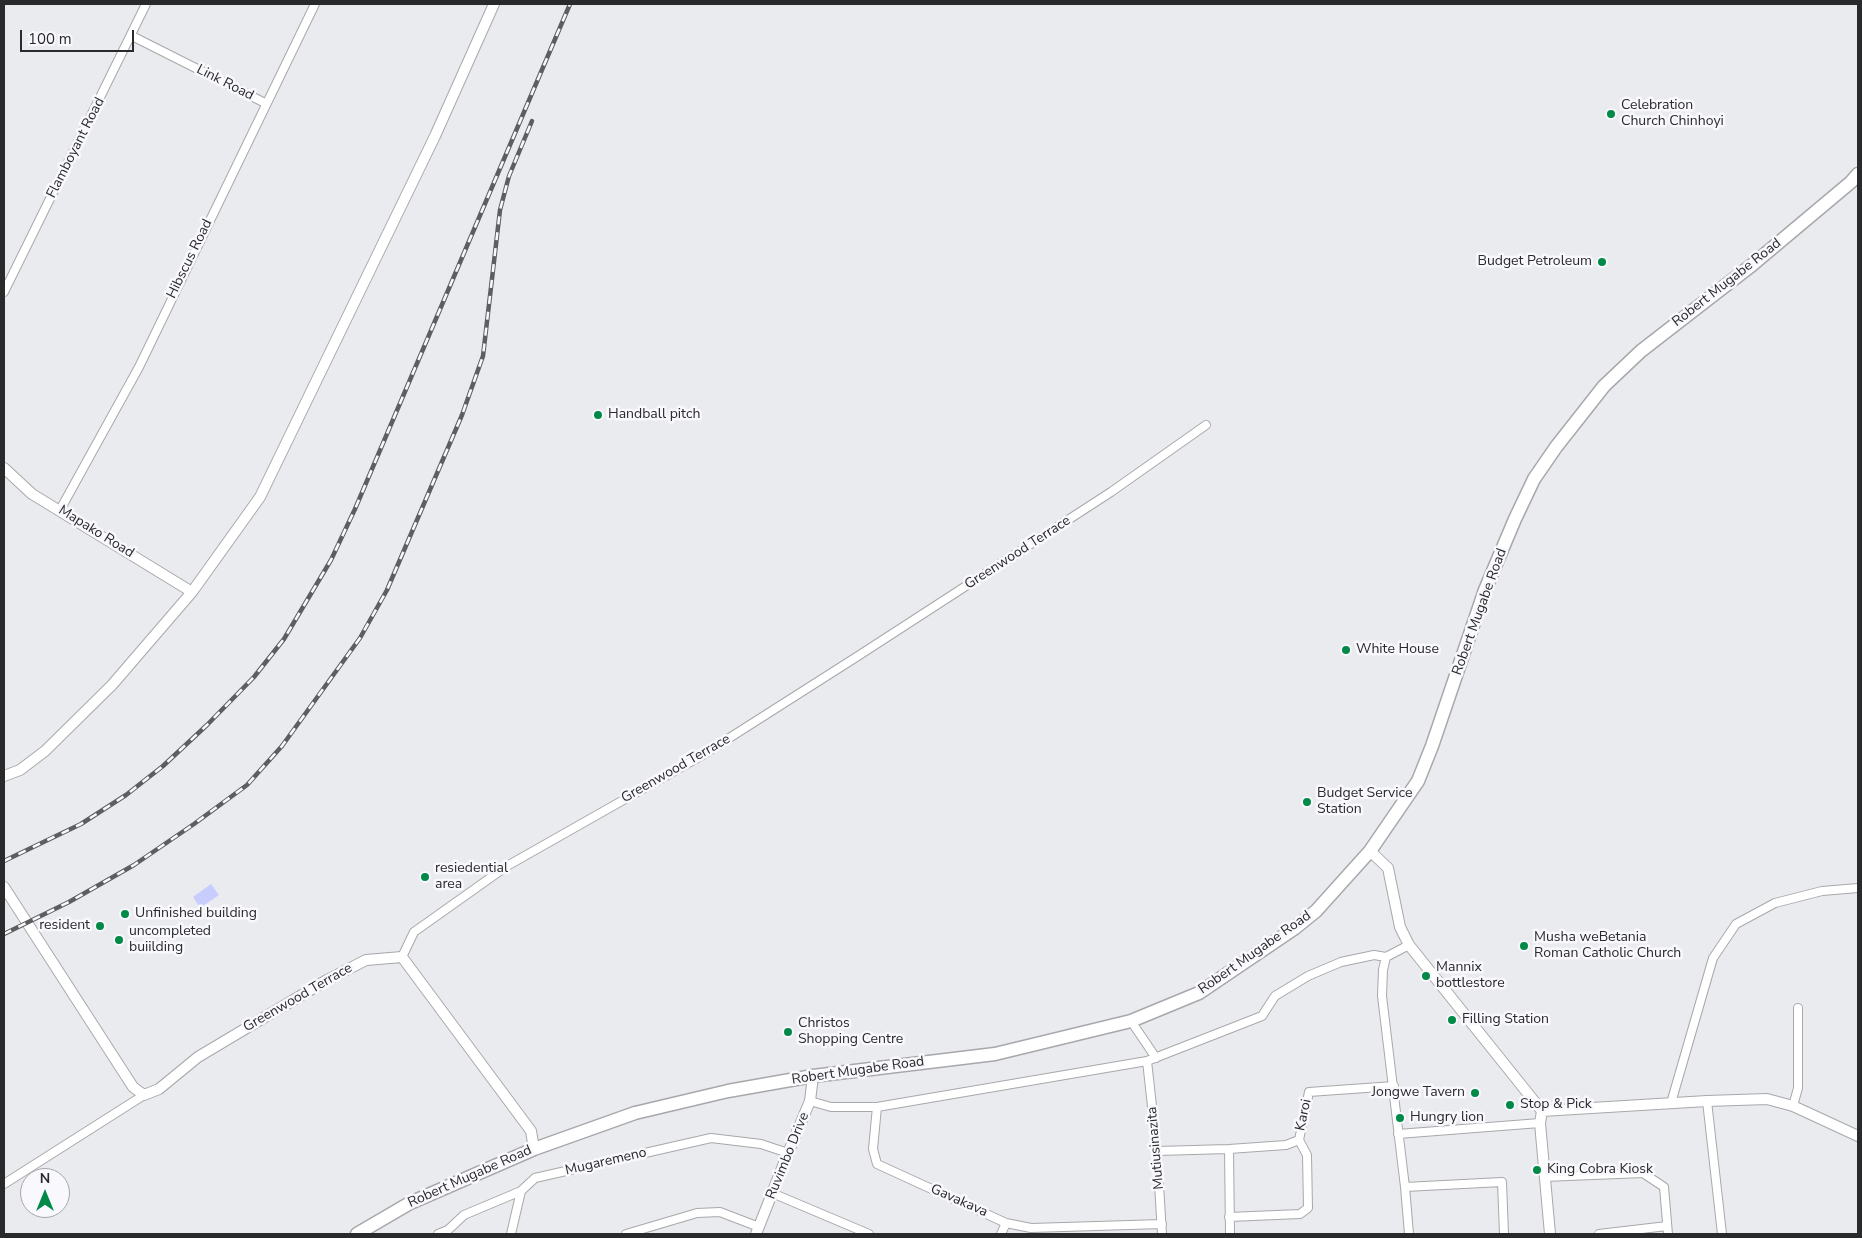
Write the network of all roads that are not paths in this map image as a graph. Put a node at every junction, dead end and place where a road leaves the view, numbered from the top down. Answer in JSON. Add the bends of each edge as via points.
{"nodes":[{"id":1,"x":146,"y":4,"type":"edge"},
{"id":2,"x":315,"y":4,"type":"edge"},
{"id":3,"x":494,"y":4,"type":"edge"},
{"id":4,"x":132,"y":36,"type":"junction"},
{"id":5,"x":265,"y":103,"type":"junction"},
{"id":6,"x":1858,"y":174,"type":"edge"},
{"id":7,"x":4,"y":292,"type":"edge"},
{"id":8,"x":1206,"y":425,"type":"dead end"},
{"id":9,"x":4,"y":468,"type":"edge"},
{"id":10,"x":60,"y":510,"type":"junction"},
{"id":11,"x":192,"y":592,"type":"junction"},
{"id":12,"x":4,"y":776,"type":"edge"},
{"id":13,"x":1370,"y":850,"type":"junction"},
{"id":14,"x":4,"y":887,"type":"edge"},
{"id":15,"x":1858,"y":888,"type":"edge"},
{"id":16,"x":1409,"y":945,"type":"junction"},
{"id":17,"x":402,"y":957,"type":"junction"},
{"id":18,"x":1386,"y":957,"type":"junction"},
{"id":19,"x":1798,"y":1008,"type":"dead end"},
{"id":20,"x":1131,"y":1021,"type":"junction"},
{"id":21,"x":1151,"y":1060,"type":"junction"},
{"id":22,"x":813,"y":1076,"type":"junction"},
{"id":23,"x":1394,"y":1086,"type":"junction"},
{"id":24,"x":144,"y":1095,"type":"junction"},
{"id":25,"x":1707,"y":1100,"type":"junction"},
{"id":26,"x":810,"y":1101,"type":"junction"},
{"id":27,"x":1671,"y":1103,"type":"junction"},
{"id":28,"x":1793,"y":1106,"type":"junction"},
{"id":29,"x":877,"y":1107,"type":"junction"},
{"id":30,"x":1542,"y":1111,"type":"junction"},
{"id":31,"x":1540,"y":1123,"type":"junction"},
{"id":32,"x":1398,"y":1134,"type":"junction"},
{"id":33,"x":1858,"y":1136,"type":"edge"},
{"id":34,"x":1299,"y":1140,"type":"junction"},
{"id":35,"x":534,"y":1149,"type":"junction"},
{"id":36,"x":1230,"y":1149,"type":"junction"},
{"id":37,"x":1157,"y":1151,"type":"junction"},
{"id":38,"x":788,"y":1153,"type":"junction"},
{"id":39,"x":1544,"y":1177,"type":"junction"},
{"id":40,"x":4,"y":1184,"type":"edge"},
{"id":41,"x":1406,"y":1187,"type":"junction"},
{"id":42,"x":521,"y":1191,"type":"junction"},
{"id":43,"x":772,"y":1193,"type":"junction"},
{"id":44,"x":1229,"y":1217,"type":"junction"},
{"id":45,"x":1006,"y":1223,"type":"junction"},
{"id":46,"x":1162,"y":1224,"type":"junction"},
{"id":47,"x":1667,"y":1230,"type":"edge"},
{"id":48,"x":758,"y":1231,"type":"edge"},
{"id":49,"x":357,"y":1234,"type":"edge"},
{"id":50,"x":438,"y":1234,"type":"edge"},
{"id":51,"x":511,"y":1234,"type":"edge"},
{"id":52,"x":626,"y":1234,"type":"edge"},
{"id":53,"x":869,"y":1234,"type":"edge"},
{"id":54,"x":1001,"y":1234,"type":"edge"},
{"id":55,"x":1162,"y":1234,"type":"edge"},
{"id":56,"x":1230,"y":1234,"type":"edge"},
{"id":57,"x":1409,"y":1234,"type":"edge"},
{"id":58,"x":1504,"y":1234,"type":"edge"},
{"id":59,"x":1550,"y":1234,"type":"edge"},
{"id":60,"x":1599,"y":1234,"type":"edge"},
{"id":61,"x":1722,"y":1234,"type":"edge"}],
"edges":[{"from":1,"to":4,"type":"street","name":"Flamboyant Road"},
{"from":2,"to":5,"type":"street","name":"Hibscus Road"},
{"from":3,"to":11,"type":"street","via":[[260,497]]},
{"from":4,"to":5,"type":"street","name":"Link Road"},
{"from":4,"to":7,"type":"street","name":"Flamboyant Road"},
{"from":5,"to":10,"type":"street","name":"Hibscus Road","via":[[138,367]]},
{"from":6,"to":13,"type":"main road","name":"Robert Mugabe Road","via":[[1752,265],[1641,351],[1604,386],[1556,447],[1534,479],[1485,590],[1418,781]]},
{"from":8,"to":17,"type":"street","name":"Greenwood Terrace","via":[[1111,492],[709,751],[507,866],[414,932]]},
{"from":9,"to":10,"type":"street","name":"Mapako Road","via":[[32,494]]},
{"from":10,"to":11,"type":"street","name":"Mapako Road"},
{"from":11,"to":12,"type":"street","via":[[112,685],[45,751],[20,770]]},
{"from":13,"to":16,"type":"street","via":[[1388,868],[1400,926]]},
{"from":13,"to":20,"type":"main road","name":"Robert Mugabe Road","via":[[1316,911],[1295,928],[1199,993]]},
{"from":14,"to":24,"type":"street","via":[[133,1087]]},
{"from":15,"to":27,"type":"street","via":[[1822,891],[1775,903],[1736,924],[1713,958]]},
{"from":16,"to":18,"type":"street"},
{"from":16,"to":30,"type":"street"},
{"from":17,"to":24,"type":"street","name":"Greenwood Terrace","via":[[366,960],[327,980],[198,1057],[159,1089]]},
{"from":17,"to":35,"type":"street","via":[[531,1131]]},
{"from":18,"to":21,"type":"street","via":[[1374,955],[1341,962],[1316,972],[1275,996],[1262,1016]]},
{"from":18,"to":23,"type":"street","via":[[1382,996]]},
{"from":19,"to":28,"type":"street","via":[[1798,1088]]},
{"from":20,"to":21,"type":"street","via":[[1144,1039]]},
{"from":20,"to":22,"type":"main road","name":"Robert Mugabe Road","via":[[995,1054]]},
{"from":21,"to":29,"type":"street"},
{"from":21,"to":37,"type":"street","name":"Mutiusinazita"},
{"from":22,"to":26,"type":"street","name":"Ruvimbo Drive"},
{"from":22,"to":35,"type":"main road","name":"Robert Mugabe Road","via":[[728,1090],[635,1113]]},
{"from":23,"to":32,"type":"street"},
{"from":23,"to":34,"type":"street","name":"Karoi","via":[[1309,1092]]},
{"from":24,"to":40,"type":"street","name":"Greenwood Terrace"},
{"from":25,"to":27,"type":"street"},
{"from":25,"to":28,"type":"street","via":[[1767,1099]]},
{"from":25,"to":61,"type":"street"},
{"from":26,"to":29,"type":"street","via":[[832,1107]]},
{"from":26,"to":38,"type":"street","name":"Ruvimbo Drive"},
{"from":27,"to":30,"type":"street"},
{"from":28,"to":33,"type":"street"},
{"from":29,"to":45,"type":"street","name":"Gavakava","via":[[873,1149],[877,1164]]},
{"from":30,"to":31,"type":"street"},
{"from":31,"to":32,"type":"street"},
{"from":31,"to":39,"type":"street"},
{"from":32,"to":41,"type":"street"},
{"from":34,"to":36,"type":"street","name":"Karoi","via":[[1286,1146]]},
{"from":34,"to":44,"type":"street","via":[[1307,1155],[1308,1208],[1300,1214]]},
{"from":35,"to":49,"type":"main road","name":"Robert Mugabe Road","via":[[410,1202]]},
{"from":36,"to":37,"type":"street","name":"Karoi"},
{"from":36,"to":44,"type":"street"},
{"from":37,"to":46,"type":"street","name":"Mutiusinazita"},
{"from":38,"to":42,"type":"street","name":"Mugaremeno","via":[[761,1144],[712,1138],[535,1178]]},
{"from":38,"to":43,"type":"street","name":"Ruvimbo Drive"},
{"from":39,"to":47,"type":"street","via":[[1643,1174],[1664,1187]]},
{"from":39,"to":59,"type":"street"},
{"from":41,"to":57,"type":"street"},
{"from":41,"to":58,"type":"street","via":[[1502,1182]]},
{"from":42,"to":50,"type":"street","name":"Mugaremeno","via":[[464,1215],[448,1230]]},
{"from":42,"to":51,"type":"street"},
{"from":43,"to":48,"type":"street","name":"Ruvimbo Drive"},
{"from":43,"to":53,"type":"street"},
{"from":44,"to":56,"type":"street"},
{"from":45,"to":46,"type":"street","name":"Gavakava","via":[[1031,1228]]},
{"from":45,"to":54,"type":"street"},
{"from":46,"to":55,"type":"street","name":"Mutiusinazita"},
{"from":47,"to":60,"type":"street"},
{"from":48,"to":52,"type":"street","via":[[720,1212],[697,1213]]}]}
